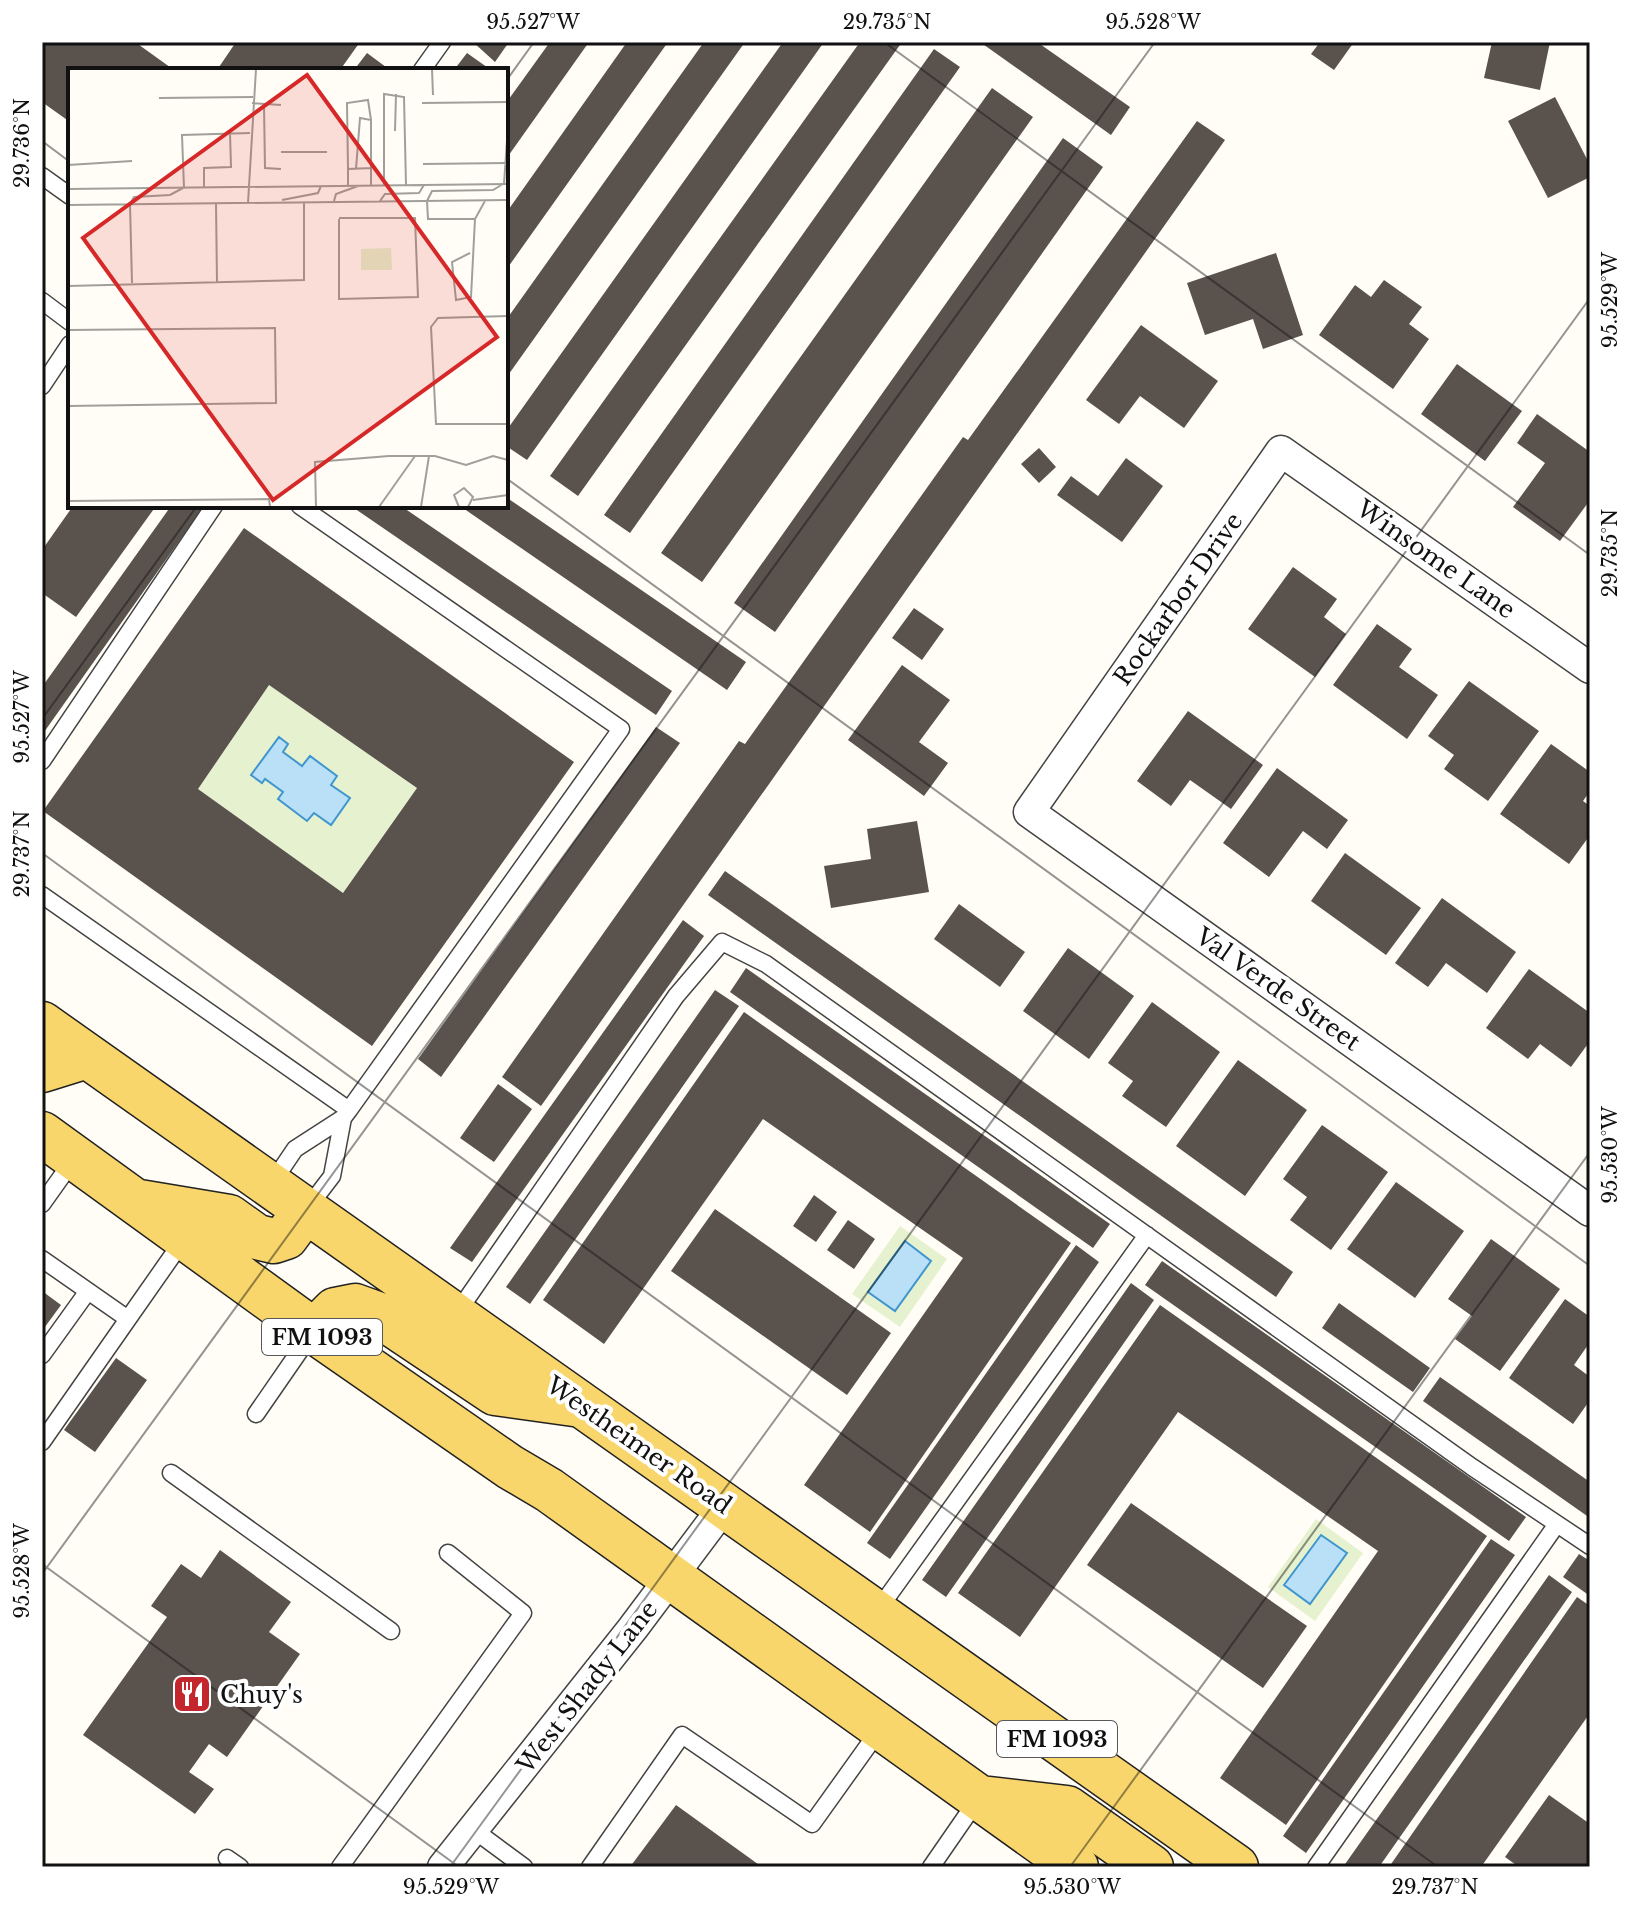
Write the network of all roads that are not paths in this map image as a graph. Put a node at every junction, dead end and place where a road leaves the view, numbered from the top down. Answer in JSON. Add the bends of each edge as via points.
{"nodes":[{"id":1,"x":442,"y":42,"type":"edge"},
{"id":2,"x":423,"y":68,"type":"edge"},
{"id":3,"x":42,"y":176,"type":"edge"},
{"id":4,"x":68,"y":195,"type":"edge"},
{"id":5,"x":42,"y":301,"type":"edge"},
{"id":6,"x":68,"y":320,"type":"edge"},
{"id":7,"x":68,"y":347,"type":"edge"},
{"id":8,"x":42,"y":386,"type":"edge"},
{"id":9,"x":1281,"y":451,"type":"joint"},
{"id":10,"x":213,"y":508,"type":"edge"},
{"id":11,"x":303,"y":508,"type":"edge"},
{"id":12,"x":1590,"y":668,"type":"edge"},
{"id":13,"x":1074,"y":748,"type":"joint"},
{"id":14,"x":42,"y":761,"type":"edge"},
{"id":15,"x":42,"y":895,"type":"edge"},
{"id":16,"x":42,"y":1024,"type":"edge"},
{"id":17,"x":87,"y":1056,"type":"junction"},
{"id":18,"x":42,"y":1070,"type":"edge"},
{"id":19,"x":346,"y":1114,"type":"junction"},
{"id":20,"x":58,"y":1146,"type":"edge"},
{"id":21,"x":270,"y":1186,"type":"junction"},
{"id":22,"x":136,"y":1201,"type":"junction"},
{"id":23,"x":42,"y":1204,"type":"edge"},
{"id":24,"x":305,"y":1211,"type":"junction"},
{"id":25,"x":1590,"y":1211,"type":"edge"},
{"id":26,"x":1147,"y":1235,"type":"junction"},
{"id":27,"x":184,"y":1238,"type":"junction"},
{"id":28,"x":42,"y":1259,"type":"edge"},
{"id":29,"x":88,"y":1291,"type":"junction"},
{"id":30,"x":454,"y":1316,"type":"junction"},
{"id":31,"x":128,"y":1319,"type":"junction"},
{"id":32,"x":314,"y":1331,"type":"junction"},
{"id":33,"x":42,"y":1355,"type":"edge"},
{"id":34,"x":581,"y":1405,"type":"junction"},
{"id":35,"x":256,"y":1414,"type":"dead end"},
{"id":36,"x":42,"y":1442,"type":"edge"},
{"id":37,"x":171,"y":1473,"type":"dead end"},
{"id":38,"x":726,"y":1504,"type":"junction"},
{"id":39,"x":1557,"y":1524,"type":"junction"},
{"id":40,"x":1590,"y":1546,"type":"edge"},
{"id":41,"x":448,"y":1553,"type":"dead end"},
{"id":42,"x":671,"y":1579,"type":"junction"},
{"id":43,"x":877,"y":1611,"type":"junction"},
{"id":44,"x":391,"y":1631,"type":"dead end"},
{"id":45,"x":880,"y":1728,"type":"junction"},
{"id":46,"x":979,"y":1798,"type":"junction"},
{"id":47,"x":474,"y":1830,"type":"junction"},
{"id":48,"x":340,"y":1867,"type":"edge"},
{"id":49,"x":443,"y":1867,"type":"edge"},
{"id":50,"x":524,"y":1867,"type":"edge"},
{"id":51,"x":590,"y":1867,"type":"edge"},
{"id":52,"x":931,"y":1867,"type":"edge"},
{"id":53,"x":1076,"y":1867,"type":"edge"},
{"id":54,"x":1151,"y":1867,"type":"edge"},
{"id":55,"x":1236,"y":1867,"type":"edge"},
{"id":56,"x":1316,"y":1867,"type":"edge"}],
"edges":[{"from":1,"to":2,"type":"lane"},
{"from":3,"to":4,"type":"lane"},
{"from":5,"to":6,"type":"lane"},
{"from":7,"to":8,"type":"lane"},
{"from":9,"to":12,"type":"street","name":"Winsome Lane"},
{"from":9,"to":13,"type":"street","name":"Rockarbor Drive"},
{"from":10,"to":14,"type":"lane"},
{"from":11,"to":19,"type":"lane","via":[[621,729]]},
{"from":13,"to":25,"type":"street","name":"Val Verde Street","via":[[1029,812]]},
{"from":15,"to":19,"type":"lane"},
{"from":16,"to":17,"type":"main road","name":"Westheimer Road","number":"FM 1093"},
{"from":17,"to":18,"type":"main road"},
{"from":17,"to":21,"type":"main road","name":"Westheimer Road","number":"FM 1093"},
{"from":19,"to":21,"type":"lane","via":[[295,1149]]},
{"from":19,"to":24,"type":"lane","via":[[332,1176]]},
{"from":20,"to":22,"type":"main road","number":"FM 1093"},
{"from":20,"to":23,"type":"lane"},
{"from":21,"to":24,"type":"main road","name":"Westheimer Road","number":"FM 1093"},
{"from":22,"to":24,"type":"main road","via":[[229,1217],[257,1237],[274,1241],[286,1237]]},
{"from":22,"to":27,"type":"main road","number":"FM 1093"},
{"from":24,"to":30,"type":"main road","name":"Westheimer Road","number":"FM 1093"},
{"from":26,"to":30,"type":"lane","via":[[766,964],[722,942],[676,996]]},
{"from":26,"to":39,"type":"lane"},
{"from":26,"to":43,"type":"lane"},
{"from":27,"to":31,"type":"lane"},
{"from":27,"to":32,"type":"main road","number":"FM 1093"},
{"from":28,"to":29,"type":"lane"},
{"from":29,"to":31,"type":"lane"},
{"from":29,"to":33,"type":"lane"},
{"from":30,"to":34,"type":"main road","name":"Westheimer Road","number":"FM 1093"},
{"from":31,"to":36,"type":"lane"},
{"from":32,"to":34,"type":"main road","via":[[335,1310],[355,1306],[377,1314],[495,1393]]},
{"from":32,"to":35,"type":"lane"},
{"from":32,"to":42,"type":"main road","number":"FM 1093"},
{"from":34,"to":38,"type":"main road","name":"Westheimer Road","number":"FM 1093"},
{"from":37,"to":44,"type":"lane"},
{"from":38,"to":42,"type":"street","name":"West Shady Lane"},
{"from":38,"to":43,"type":"main road","name":"Westheimer Road","number":"FM 1093"},
{"from":39,"to":40,"type":"lane"},
{"from":39,"to":56,"type":"lane"},
{"from":41,"to":48,"type":"lane","via":[[523,1613]]},
{"from":42,"to":45,"type":"main road","number":"FM 1093"},
{"from":42,"to":47,"type":"street","name":"West Shady Lane"},
{"from":43,"to":55,"type":"main road","name":"Westheimer Road","number":"FM 1093"},
{"from":45,"to":46,"type":"main road","number":"FM 1093"},
{"from":45,"to":51,"type":"lane","via":[[812,1824],[682,1735]]},
{"from":46,"to":52,"type":"lane"},
{"from":46,"to":53,"type":"main road","number":"FM 1093"},
{"from":46,"to":54,"type":"main road","via":[[1067,1808]]},
{"from":47,"to":49,"type":"street","name":"West Shady Lane"},
{"from":47,"to":50,"type":"lane"}]}
